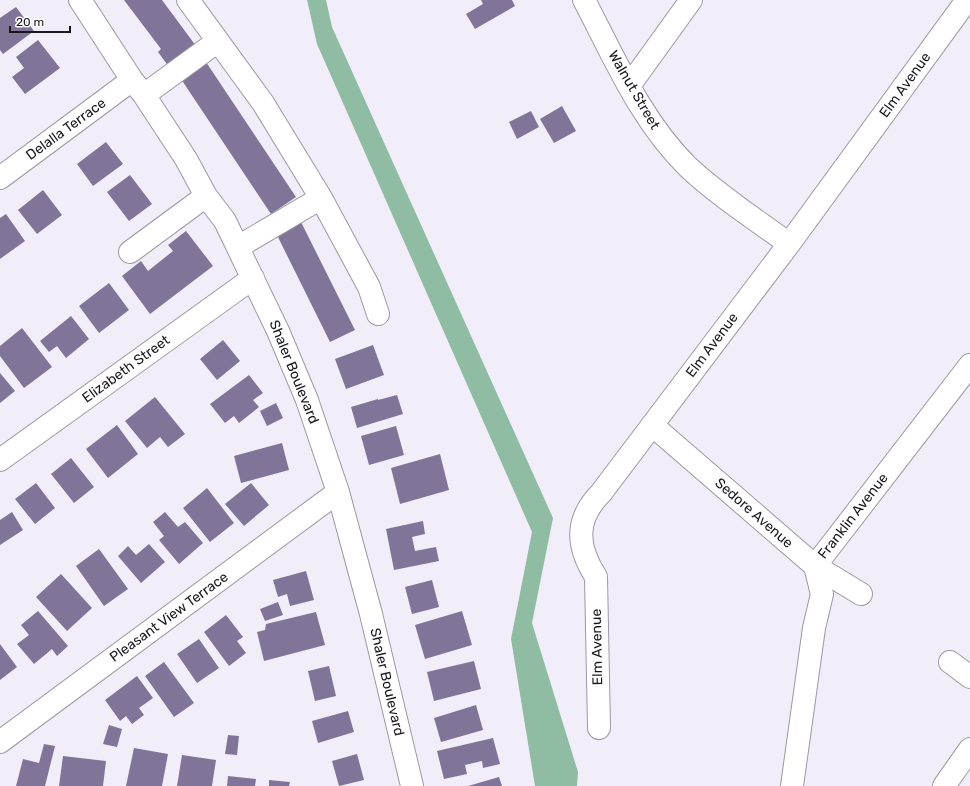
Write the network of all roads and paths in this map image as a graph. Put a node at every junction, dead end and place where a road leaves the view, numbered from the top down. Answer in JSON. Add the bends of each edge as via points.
{"nodes":[{"id":1,"x":80,"y":0,"type":"edge"},
{"id":2,"x":188,"y":0,"type":"edge"},
{"id":3,"x":584,"y":0,"type":"edge"},
{"id":4,"x":691,"y":0,"type":"edge"},
{"id":5,"x":967,"y":0,"type":"edge"},
{"id":6,"x":218,"y":41,"type":"junction"},
{"id":7,"x":629,"y":86,"type":"junction"},
{"id":8,"x":138,"y":88,"type":"junction"},
{"id":9,"x":0,"y":178,"type":"edge"},
{"id":10,"x":206,"y":196,"type":"junction"},
{"id":11,"x":321,"y":198,"type":"junction"},
{"id":12,"x":789,"y":244,"type":"junction"},
{"id":13,"x":238,"y":247,"type":"junction"},
{"id":14,"x":130,"y":252,"type":"dead end"},
{"id":15,"x":253,"y":278,"type":"junction"},
{"id":16,"x":378,"y":314,"type":"dead end"},
{"id":17,"x":970,"y":365,"type":"edge"},
{"id":18,"x":652,"y":425,"type":"junction"},
{"id":19,"x":0,"y":460,"type":"edge"},
{"id":20,"x":338,"y":492,"type":"junction"},
{"id":21,"x":815,"y":566,"type":"junction"},
{"id":22,"x":861,"y":594,"type":"dead end"},
{"id":23,"x":950,"y":662,"type":"dead end"},
{"id":24,"x":970,"y":677,"type":"edge"},
{"id":25,"x":599,"y":728,"type":"dead end"},
{"id":26,"x":0,"y":742,"type":"edge"},
{"id":27,"x":970,"y":749,"type":"edge"},
{"id":28,"x":412,"y":786,"type":"edge"},
{"id":29,"x":792,"y":786,"type":"edge"},
{"id":30,"x":944,"y":786,"type":"edge"}],
"edges":[{"from":1,"to":8,"type":"street","name":"Shaler Boulevard"},
{"from":2,"to":6,"type":"street"},
{"from":3,"to":7,"type":"street","name":"Walnut Street"},
{"from":4,"to":7,"type":"street"},
{"from":5,"to":12,"type":"street","name":"Elm Avenue"},
{"from":6,"to":8,"type":"street","name":"Delalla Terrace"},
{"from":6,"to":11,"type":"street","via":[[263,103]]},
{"from":7,"to":12,"type":"street","name":"Walnut Street","via":[[660,136],[687,166],[717,193]]},
{"from":8,"to":9,"type":"street","name":"Delalla Terrace"},
{"from":8,"to":10,"type":"street","name":"Shaler Boulevard","via":[[186,159]]},
{"from":10,"to":13,"type":"street","name":"Shaler Boulevard","via":[[225,221]]},
{"from":10,"to":14,"type":"street"},
{"from":11,"to":13,"type":"street"},
{"from":11,"to":16,"type":"street","via":[[369,287]]},
{"from":12,"to":18,"type":"street","name":"Elm Avenue"},
{"from":13,"to":15,"type":"street","name":"Shaler Boulevard"},
{"from":15,"to":19,"type":"street","name":"Elizabeth Street"},
{"from":15,"to":20,"type":"street","name":"Shaler Boulevard","via":[[307,400]]},
{"from":17,"to":21,"type":"street","name":"Franklin Avenue"},
{"from":18,"to":21,"type":"street","name":"Sedore Avenue"},
{"from":18,"to":25,"type":"street","name":"Elm Avenue","via":[[592,502],[584,518],[581,536],[583,552],[596,577]]},
{"from":20,"to":26,"type":"street","name":"Pleasant View Terrace"},
{"from":20,"to":28,"type":"street","name":"Shaler Boulevard","via":[[371,614]]},
{"from":21,"to":22,"type":"street","name":"Sedore Avenue"},
{"from":21,"to":29,"type":"street","name":"Franklin Avenue","via":[[822,594],[814,628]]},
{"from":23,"to":24,"type":"street"},
{"from":27,"to":30,"type":"street"}]}
